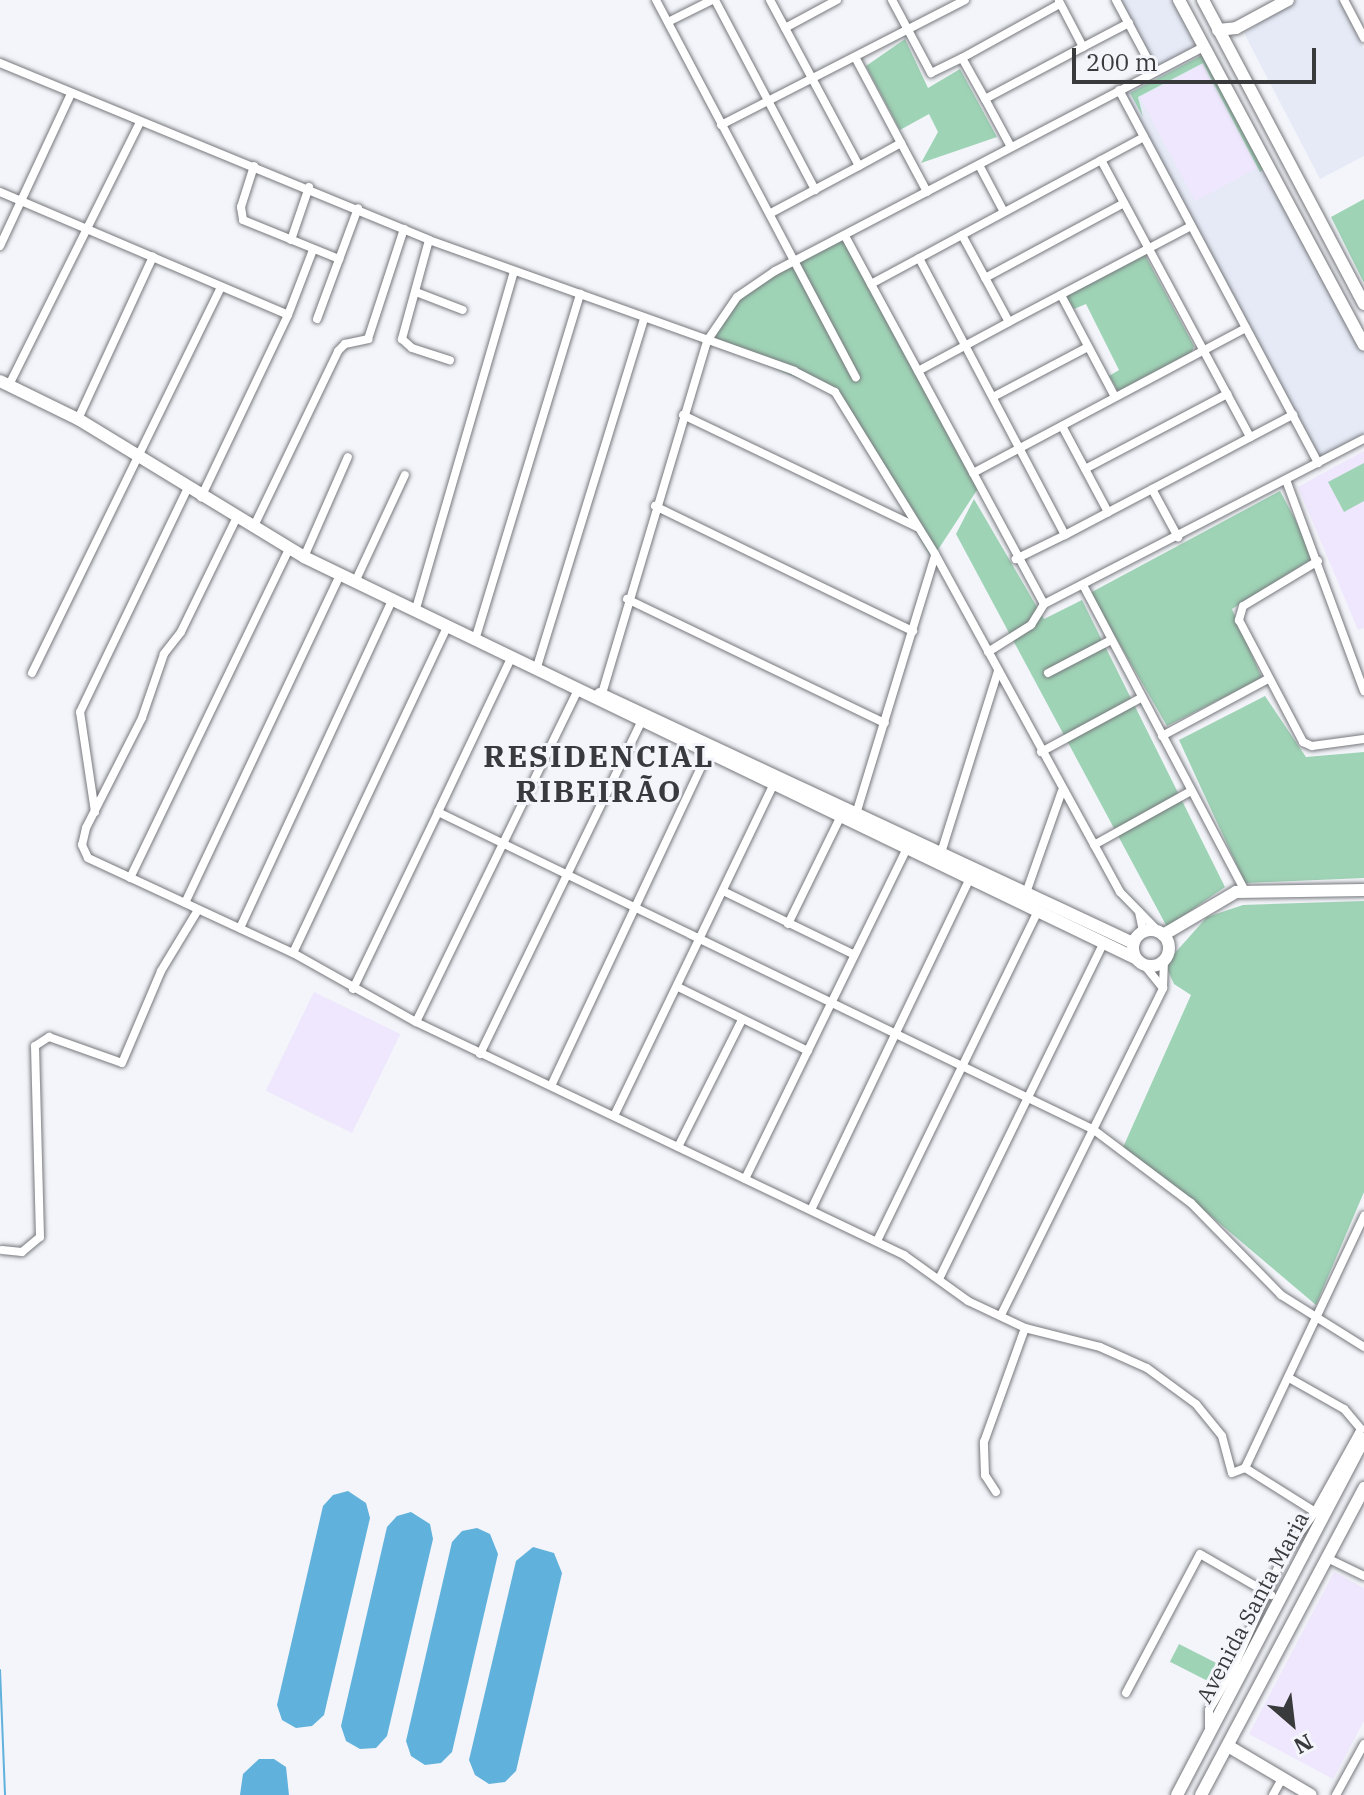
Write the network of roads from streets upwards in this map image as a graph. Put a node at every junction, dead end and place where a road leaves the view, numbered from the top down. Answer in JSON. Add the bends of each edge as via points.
{"nodes":[{"id":1,"x":656,"y":0,"type":"edge"},
{"id":2,"x":714,"y":0,"type":"edge"},
{"id":3,"x":770,"y":0,"type":"edge"},
{"id":4,"x":837,"y":0,"type":"edge"},
{"id":5,"x":892,"y":0,"type":"edge"},
{"id":6,"x":965,"y":0,"type":"edge"},
{"id":7,"x":1117,"y":0,"type":"edge"},
{"id":8,"x":1179,"y":0,"type":"edge"},
{"id":9,"x":1203,"y":0,"type":"edge"},
{"id":10,"x":1288,"y":0,"type":"edge"},
{"id":11,"x":1344,"y":0,"type":"edge"},
{"id":12,"x":1059,"y":2,"type":"edge"},
{"id":13,"x":950,"y":3,"type":"edge"},
{"id":14,"x":668,"y":22,"type":"junction"},
{"id":15,"x":1129,"y":23,"type":"junction"},
{"id":16,"x":785,"y":28,"type":"junction"},
{"id":17,"x":1236,"y":28,"type":"junction"},
{"id":18,"x":908,"y":30,"type":"junction"},
{"id":19,"x":1218,"y":30,"type":"junction"},
{"id":20,"x":1364,"y":38,"type":"edge"},
{"id":21,"x":1083,"y":47,"type":"junction"},
{"id":22,"x":1204,"y":47,"type":"junction"},
{"id":23,"x":1228,"y":47,"type":"junction"},
{"id":24,"x":855,"y":57,"type":"junction"},
{"id":25,"x":962,"y":58,"type":"junction"},
{"id":26,"x":2,"y":65,"type":"edge"},
{"id":27,"x":1154,"y":71,"type":"junction"},
{"id":28,"x":0,"y":76,"type":"edge"},
{"id":29,"x":813,"y":79,"type":"junction"},
{"id":30,"x":1119,"y":90,"type":"junction"},
{"id":31,"x":71,"y":94,"type":"junction"},
{"id":32,"x":985,"y":99,"type":"junction"},
{"id":33,"x":769,"y":102,"type":"junction"},
{"id":34,"x":140,"y":122,"type":"junction"},
{"id":35,"x":721,"y":125,"type":"junction"},
{"id":36,"x":1144,"y":137,"type":"junction"},
{"id":37,"x":901,"y":143,"type":"junction"},
{"id":38,"x":1011,"y":147,"type":"junction"},
{"id":39,"x":1101,"y":160,"type":"junction"},
{"id":40,"x":979,"y":165,"type":"junction"},
{"id":41,"x":254,"y":166,"type":"junction"},
{"id":42,"x":859,"y":166,"type":"junction"},
{"id":43,"x":309,"y":187,"type":"junction"},
{"id":44,"x":815,"y":190,"type":"junction"},
{"id":45,"x":0,"y":192,"type":"edge"},
{"id":46,"x":927,"y":192,"type":"junction"},
{"id":47,"x":22,"y":201,"type":"junction"},
{"id":48,"x":1124,"y":203,"type":"junction"},
{"id":49,"x":358,"y":208,"type":"junction"},
{"id":50,"x":1314,"y":210,"type":"junction"},
{"id":51,"x":1004,"y":212,"type":"junction"},
{"id":52,"x":771,"y":213,"type":"junction"},
{"id":53,"x":1297,"y":219,"type":"junction"},
{"id":54,"x":1191,"y":226,"type":"junction"},
{"id":55,"x":87,"y":229,"type":"junction"},
{"id":56,"x":404,"y":229,"type":"junction"},
{"id":57,"x":962,"y":235,"type":"junction"},
{"id":58,"x":1327,"y":235,"type":"junction"},
{"id":59,"x":845,"y":236,"type":"junction"},
{"id":60,"x":291,"y":240,"type":"junction"},
{"id":61,"x":429,"y":240,"type":"junction"},
{"id":62,"x":1310,"y":244,"type":"junction"},
{"id":63,"x":0,"y":246,"type":"edge"},
{"id":64,"x":1149,"y":248,"type":"junction"},
{"id":65,"x":313,"y":250,"type":"junction"},
{"id":66,"x":153,"y":257,"type":"junction"},
{"id":67,"x":919,"y":258,"type":"junction"},
{"id":68,"x":339,"y":259,"type":"junction"},
{"id":69,"x":795,"y":262,"type":"junction"},
{"id":70,"x":514,"y":271,"type":"junction"},
{"id":71,"x":985,"y":278,"type":"junction"},
{"id":72,"x":871,"y":284,"type":"junction"},
{"id":73,"x":221,"y":287,"type":"junction"},
{"id":74,"x":416,"y":292,"type":"junction"},
{"id":75,"x":580,"y":294,"type":"junction"},
{"id":76,"x":1061,"y":295,"type":"junction"},
{"id":77,"x":1364,"y":304,"type":"edge"},
{"id":78,"x":463,"y":310,"type":"dead end"},
{"id":79,"x":288,"y":315,"type":"junction"},
{"id":80,"x":644,"y":318,"type":"junction"},
{"id":81,"x":317,"y":319,"type":"dead end"},
{"id":82,"x":1009,"y":322,"type":"junction"},
{"id":83,"x":1246,"y":328,"type":"junction"},
{"id":84,"x":707,"y":341,"type":"junction"},
{"id":85,"x":966,"y":345,"type":"junction"},
{"id":86,"x":1364,"y":345,"type":"edge"},
{"id":87,"x":1088,"y":347,"type":"junction"},
{"id":88,"x":1203,"y":351,"type":"junction"},
{"id":89,"x":450,"y":360,"type":"dead end"},
{"id":90,"x":918,"y":371,"type":"junction"},
{"id":91,"x":856,"y":377,"type":"dead end"},
{"id":92,"x":4,"y":383,"type":"edge"},
{"id":93,"x":1227,"y":394,"type":"junction"},
{"id":94,"x":993,"y":397,"type":"junction"},
{"id":95,"x":1115,"y":397,"type":"junction"},
{"id":96,"x":683,"y":415,"type":"junction"},
{"id":97,"x":1293,"y":415,"type":"junction"},
{"id":98,"x":78,"y":419,"type":"junction"},
{"id":99,"x":1062,"y":426,"type":"junction"},
{"id":100,"x":1250,"y":437,"type":"junction"},
{"id":101,"x":1364,"y":439,"type":"edge"},
{"id":102,"x":1020,"y":448,"type":"junction"},
{"id":103,"x":142,"y":457,"type":"junction"},
{"id":104,"x":348,"y":457,"type":"dead end"},
{"id":105,"x":1318,"y":463,"type":"junction"},
{"id":106,"x":1085,"y":469,"type":"junction"},
{"id":107,"x":973,"y":473,"type":"junction"},
{"id":108,"x":405,"y":475,"type":"dead end"},
{"id":109,"x":1286,"y":480,"type":"junction"},
{"id":110,"x":188,"y":488,"type":"junction"},
{"id":111,"x":1152,"y":489,"type":"junction"},
{"id":112,"x":201,"y":497,"type":"junction"},
{"id":113,"x":655,"y":506,"type":"junction"},
{"id":114,"x":1108,"y":512,"type":"junction"},
{"id":115,"x":236,"y":519,"type":"junction"},
{"id":116,"x":253,"y":528,"type":"junction"},
{"id":117,"x":919,"y":528,"type":"junction"},
{"id":118,"x":1065,"y":535,"type":"junction"},
{"id":119,"x":1178,"y":537,"type":"junction"},
{"id":120,"x":289,"y":549,"type":"junction"},
{"id":121,"x":935,"y":554,"type":"junction"},
{"id":122,"x":304,"y":557,"type":"junction"},
{"id":123,"x":1016,"y":559,"type":"junction"},
{"id":124,"x":1318,"y":561,"type":"junction"},
{"id":125,"x":340,"y":575,"type":"junction"},
{"id":126,"x":355,"y":582,"type":"junction"},
{"id":127,"x":1083,"y":585,"type":"junction"},
{"id":128,"x":627,"y":599,"type":"junction"},
{"id":129,"x":392,"y":601,"type":"junction"},
{"id":130,"x":1044,"y":604,"type":"junction"},
{"id":131,"x":415,"y":612,"type":"junction"},
{"id":132,"x":447,"y":627,"type":"junction"},
{"id":133,"x":913,"y":631,"type":"junction"},
{"id":134,"x":475,"y":640,"type":"junction"},
{"id":135,"x":1111,"y":640,"type":"junction"},
{"id":136,"x":988,"y":652,"type":"junction"},
{"id":137,"x":511,"y":658,"type":"junction"},
{"id":138,"x":536,"y":670,"type":"junction"},
{"id":139,"x":998,"y":671,"type":"junction"},
{"id":140,"x":32,"y":673,"type":"dead end"},
{"id":141,"x":1048,"y":673,"type":"dead end"},
{"id":142,"x":1268,"y":679,"type":"junction"},
{"id":143,"x":1364,"y":691,"type":"edge"},
{"id":144,"x":593,"y":695,"type":"junction"},
{"id":145,"x":1141,"y":698,"type":"junction"},
{"id":146,"x":641,"y":722,"type":"junction"},
{"id":147,"x":885,"y":723,"type":"junction"},
{"id":148,"x":1162,"y":736,"type":"junction"},
{"id":149,"x":1364,"y":739,"type":"edge"},
{"id":150,"x":1041,"y":752,"type":"junction"},
{"id":151,"x":707,"y":755,"type":"junction"},
{"id":152,"x":773,"y":785,"type":"junction"},
{"id":153,"x":1062,"y":791,"type":"junction"},
{"id":154,"x":1191,"y":791,"type":"junction"},
{"id":155,"x":95,"y":812,"type":"junction"},
{"id":156,"x":438,"y":812,"type":"junction"},
{"id":157,"x":856,"y":814,"type":"junction"},
{"id":158,"x":840,"y":818,"type":"junction"},
{"id":159,"x":503,"y":844,"type":"junction"},
{"id":160,"x":1094,"y":845,"type":"junction"},
{"id":161,"x":906,"y":850,"type":"junction"},
{"id":162,"x":941,"y":853,"type":"junction"},
{"id":163,"x":569,"y":876,"type":"junction"},
{"id":164,"x":130,"y":878,"type":"junction"},
{"id":165,"x":969,"y":880,"type":"junction"},
{"id":166,"x":1364,"y":890,"type":"edge"},
{"id":167,"x":723,"y":891,"type":"junction"},
{"id":168,"x":1245,"y":891,"type":"junction"},
{"id":169,"x":1026,"y":893,"type":"junction"},
{"id":170,"x":185,"y":903,"type":"junction"},
{"id":171,"x":633,"y":909,"type":"junction"},
{"id":172,"x":198,"y":910,"type":"junction"},
{"id":173,"x":1138,"y":911,"type":"junction"},
{"id":174,"x":1036,"y":915,"type":"junction"},
{"id":175,"x":1192,"y":917,"type":"junction"},
{"id":176,"x":788,"y":924,"type":"junction"},
{"id":177,"x":240,"y":928,"type":"junction"},
{"id":178,"x":1143,"y":931,"type":"junction"},
{"id":179,"x":1162,"y":934,"type":"junction"},
{"id":180,"x":699,"y":940,"type":"junction"},
{"id":181,"x":1133,"y":943,"type":"junction"},
{"id":182,"x":1102,"y":946,"type":"junction"},
{"id":183,"x":1170,"y":948,"type":"junction"},
{"id":184,"x":293,"y":953,"type":"junction"},
{"id":185,"x":853,"y":954,"type":"junction"},
{"id":186,"x":1164,"y":961,"type":"junction"},
{"id":187,"x":1140,"y":962,"type":"junction"},
{"id":188,"x":678,"y":987,"type":"junction"},
{"id":189,"x":1163,"y":988,"type":"junction"},
{"id":190,"x":353,"y":989,"type":"junction"},
{"id":191,"x":831,"y":1002,"type":"junction"},
{"id":192,"x":742,"y":1020,"type":"junction"},
{"id":193,"x":416,"y":1022,"type":"junction"},
{"id":194,"x":897,"y":1036,"type":"junction"},
{"id":195,"x":808,"y":1051,"type":"junction"},
{"id":196,"x":480,"y":1054,"type":"junction"},
{"id":197,"x":963,"y":1067,"type":"junction"},
{"id":198,"x":551,"y":1086,"type":"junction"},
{"id":199,"x":1026,"y":1099,"type":"junction"},
{"id":200,"x":614,"y":1116,"type":"junction"},
{"id":201,"x":1094,"y":1130,"type":"junction"},
{"id":202,"x":678,"y":1147,"type":"junction"},
{"id":203,"x":745,"y":1179,"type":"junction"},
{"id":204,"x":811,"y":1210,"type":"junction"},
{"id":205,"x":1364,"y":1216,"type":"edge"},
{"id":206,"x":877,"y":1241,"type":"junction"},
{"id":207,"x":2,"y":1250,"type":"edge"},
{"id":208,"x":939,"y":1279,"type":"junction"},
{"id":209,"x":1001,"y":1315,"type":"junction"},
{"id":210,"x":1319,"y":1321,"type":"junction"},
{"id":211,"x":1025,"y":1328,"type":"junction"},
{"id":212,"x":1364,"y":1347,"type":"edge"},
{"id":213,"x":1289,"y":1378,"type":"junction"},
{"id":214,"x":1364,"y":1439,"type":"edge"},
{"id":215,"x":1245,"y":1468,"type":"junction"},
{"id":216,"x":1364,"y":1488,"type":"edge"},
{"id":217,"x":996,"y":1492,"type":"dead end"},
{"id":218,"x":1319,"y":1514,"type":"junction"},
{"id":219,"x":1327,"y":1558,"type":"junction"},
{"id":220,"x":1364,"y":1576,"type":"edge"},
{"id":221,"x":1268,"y":1592,"type":"junction"},
{"id":222,"x":1279,"y":1603,"type":"junction"},
{"id":223,"x":1256,"y":1640,"type":"junction"},
{"id":224,"x":1282,"y":1643,"type":"junction"},
{"id":225,"x":1271,"y":1662,"type":"junction"},
{"id":226,"x":1126,"y":1693,"type":"dead end"},
{"id":227,"x":1364,"y":1744,"type":"edge"},
{"id":228,"x":1229,"y":1753,"type":"junction"},
{"id":229,"x":1282,"y":1779,"type":"junction"},
{"id":230,"x":1177,"y":1795,"type":"edge"},
{"id":231,"x":1201,"y":1795,"type":"edge"},
{"id":232,"x":1273,"y":1795,"type":"edge"},
{"id":233,"x":1311,"y":1795,"type":"edge"},
{"id":234,"x":1336,"y":1795,"type":"edge"}],
"edges":[{"from":1,"to":14,"type":"street"},
{"from":2,"to":14,"type":"street"},
{"from":2,"to":33,"type":"street"},
{"from":3,"to":16,"type":"street"},
{"from":4,"to":16,"type":"street"},
{"from":5,"to":18,"type":"street"},
{"from":6,"to":13,"type":"street"},
{"from":7,"to":15,"type":"street"},
{"from":8,"to":22,"type":"street"},
{"from":9,"to":19,"type":"street"},
{"from":10,"to":17,"type":"street"},
{"from":11,"to":20,"type":"street"},
{"from":12,"to":21,"type":"street"},
{"from":12,"to":25,"type":"street"},
{"from":13,"to":18,"type":"street"},
{"from":14,"to":35,"type":"street"},
{"from":15,"to":21,"type":"street"},
{"from":15,"to":27,"type":"street"},
{"from":16,"to":29,"type":"street"},
{"from":17,"to":19,"type":"street"},
{"from":17,"to":23,"type":"street"},
{"from":18,"to":24,"type":"street"},
{"from":18,"to":25,"type":"street","via":[[931,73]]},
{"from":19,"to":23,"type":"street"},
{"from":21,"to":32,"type":"street"},
{"from":22,"to":27,"type":"street"},
{"from":22,"to":53,"type":"street"},
{"from":23,"to":50,"type":"street"},
{"from":24,"to":29,"type":"street"},
{"from":24,"to":37,"type":"street"},
{"from":25,"to":32,"type":"street"},
{"from":26,"to":28,"type":"street"},
{"from":26,"to":31,"type":"street"},
{"from":27,"to":30,"type":"street"},
{"from":29,"to":33,"type":"street"},
{"from":29,"to":42,"type":"street"},
{"from":30,"to":36,"type":"street"},
{"from":30,"to":38,"type":"street"},
{"from":31,"to":34,"type":"street"},
{"from":31,"to":47,"type":"street"},
{"from":32,"to":38,"type":"street"},
{"from":33,"to":35,"type":"street"},
{"from":33,"to":44,"type":"street"},
{"from":34,"to":41,"type":"street"},
{"from":34,"to":55,"type":"street"},
{"from":35,"to":52,"type":"street"},
{"from":36,"to":39,"type":"street"},
{"from":36,"to":54,"type":"street"},
{"from":37,"to":42,"type":"street"},
{"from":37,"to":46,"type":"street"},
{"from":38,"to":40,"type":"street"},
{"from":39,"to":48,"type":"street"},
{"from":39,"to":51,"type":"street"},
{"from":40,"to":46,"type":"street"},
{"from":40,"to":51,"type":"street"},
{"from":41,"to":43,"type":"street"},
{"from":41,"to":60,"type":"street","via":[[241,218]]},
{"from":42,"to":44,"type":"street"},
{"from":43,"to":49,"type":"street"},
{"from":43,"to":60,"type":"street"},
{"from":44,"to":52,"type":"street"},
{"from":45,"to":47,"type":"street"},
{"from":46,"to":59,"type":"street"},
{"from":47,"to":55,"type":"street"},
{"from":47,"to":63,"type":"street"},
{"from":48,"to":64,"type":"street"},
{"from":48,"to":71,"type":"street"},
{"from":49,"to":56,"type":"street"},
{"from":49,"to":68,"type":"street"},
{"from":50,"to":53,"type":"street"},
{"from":50,"to":58,"type":"street"},
{"from":51,"to":57,"type":"street"},
{"from":52,"to":69,"type":"street"},
{"from":53,"to":62,"type":"street"},
{"from":54,"to":64,"type":"street"},
{"from":54,"to":83,"type":"street"},
{"from":55,"to":66,"type":"street"},
{"from":55,"to":92,"type":"street"},
{"from":56,"to":61,"type":"street"},
{"from":56,"to":116,"type":"street","via":[[368,339],[338,351]]},
{"from":57,"to":67,"type":"street"},
{"from":57,"to":71,"type":"street"},
{"from":58,"to":62,"type":"street"},
{"from":58,"to":77,"type":"street"},
{"from":59,"to":69,"type":"street"},
{"from":59,"to":72,"type":"street"},
{"from":60,"to":65,"type":"street"},
{"from":61,"to":70,"type":"street"},
{"from":61,"to":74,"type":"street"},
{"from":62,"to":86,"type":"street"},
{"from":64,"to":76,"type":"street"},
{"from":64,"to":88,"type":"street"},
{"from":65,"to":68,"type":"street"},
{"from":65,"to":79,"type":"street"},
{"from":66,"to":73,"type":"street"},
{"from":66,"to":98,"type":"street"},
{"from":67,"to":72,"type":"street"},
{"from":67,"to":85,"type":"street"},
{"from":68,"to":81,"type":"street"},
{"from":69,"to":84,"type":"street","via":[[737,297]]},
{"from":69,"to":91,"type":"street"},
{"from":70,"to":75,"type":"street"},
{"from":70,"to":131,"type":"street"},
{"from":71,"to":82,"type":"street"},
{"from":72,"to":90,"type":"street"},
{"from":73,"to":79,"type":"street"},
{"from":73,"to":103,"type":"street"},
{"from":74,"to":78,"type":"street"},
{"from":74,"to":89,"type":"street","via":[[402,341]]},
{"from":75,"to":80,"type":"street"},
{"from":75,"to":134,"type":"street"},
{"from":76,"to":82,"type":"street"},
{"from":76,"to":87,"type":"street"},
{"from":79,"to":112,"type":"street"},
{"from":80,"to":84,"type":"street"},
{"from":80,"to":138,"type":"street"},
{"from":82,"to":85,"type":"street"},
{"from":83,"to":88,"type":"street"},
{"from":83,"to":97,"type":"street"},
{"from":84,"to":96,"type":"street"},
{"from":84,"to":117,"type":"street","via":[[794,371],[835,392]]},
{"from":85,"to":90,"type":"street"},
{"from":85,"to":94,"type":"street"},
{"from":87,"to":94,"type":"street"},
{"from":87,"to":95,"type":"street"},
{"from":88,"to":93,"type":"street"},
{"from":88,"to":95,"type":"street"},
{"from":90,"to":107,"type":"street"},
{"from":92,"to":98,"type":"street"},
{"from":93,"to":100,"type":"street"},
{"from":93,"to":106,"type":"street"},
{"from":94,"to":102,"type":"street"},
{"from":95,"to":99,"type":"street"},
{"from":96,"to":113,"type":"street"},
{"from":96,"to":117,"type":"street"},
{"from":97,"to":100,"type":"street"},
{"from":97,"to":105,"type":"street"},
{"from":98,"to":103,"type":"street"},
{"from":99,"to":102,"type":"street"},
{"from":99,"to":106,"type":"street"},
{"from":100,"to":111,"type":"street"},
{"from":101,"to":105,"type":"street"},
{"from":102,"to":107,"type":"street"},
{"from":102,"to":118,"type":"street"},
{"from":103,"to":110,"type":"street"},
{"from":103,"to":140,"type":"street"},
{"from":104,"to":122,"type":"street"},
{"from":105,"to":109,"type":"street"},
{"from":106,"to":114,"type":"street"},
{"from":107,"to":123,"type":"street"},
{"from":108,"to":126,"type":"street"},
{"from":109,"to":119,"type":"street"},
{"from":109,"to":124,"type":"street"},
{"from":110,"to":112,"type":"street"},
{"from":110,"to":155,"type":"street","via":[[80,712]]},
{"from":111,"to":114,"type":"street"},
{"from":111,"to":119,"type":"street"},
{"from":112,"to":115,"type":"street"},
{"from":113,"to":128,"type":"street"},
{"from":113,"to":133,"type":"street"},
{"from":114,"to":118,"type":"street"},
{"from":115,"to":116,"type":"street"},
{"from":115,"to":155,"type":"street","via":[[188,620],[164,654],[142,718]]},
{"from":116,"to":120,"type":"street"},
{"from":117,"to":121,"type":"street"},
{"from":118,"to":123,"type":"street"},
{"from":119,"to":127,"type":"street"},
{"from":120,"to":122,"type":"street"},
{"from":120,"to":164,"type":"street"},
{"from":121,"to":133,"type":"street"},
{"from":121,"to":136,"type":"street"},
{"from":122,"to":125,"type":"street"},
{"from":123,"to":130,"type":"street"},
{"from":124,"to":142,"type":"street","via":[[1238,612]]},
{"from":124,"to":143,"type":"street"},
{"from":125,"to":126,"type":"street"},
{"from":125,"to":170,"type":"street"},
{"from":126,"to":129,"type":"street"},
{"from":127,"to":130,"type":"street"},
{"from":127,"to":135,"type":"street"},
{"from":128,"to":144,"type":"street"},
{"from":128,"to":147,"type":"street"},
{"from":129,"to":131,"type":"street"},
{"from":129,"to":177,"type":"street"},
{"from":130,"to":136,"type":"street","via":[[1031,625]]},
{"from":131,"to":132,"type":"street"},
{"from":132,"to":134,"type":"street"},
{"from":132,"to":184,"type":"street"},
{"from":133,"to":147,"type":"street"},
{"from":134,"to":137,"type":"street"},
{"from":135,"to":141,"type":"street"},
{"from":135,"to":145,"type":"street"},
{"from":136,"to":139,"type":"street"},
{"from":137,"to":138,"type":"street"},
{"from":137,"to":156,"type":"street"},
{"from":138,"to":144,"type":"street"},
{"from":139,"to":150,"type":"street"},
{"from":139,"to":162,"type":"street"},
{"from":142,"to":148,"type":"street"},
{"from":142,"to":149,"type":"street","via":[[1307,746]]},
{"from":144,"to":146,"type":"street"},
{"from":144,"to":157,"type":"street"},
{"from":144,"to":159,"type":"street"},
{"from":145,"to":148,"type":"street"},
{"from":145,"to":150,"type":"street"},
{"from":146,"to":151,"type":"street"},
{"from":146,"to":163,"type":"street"},
{"from":147,"to":157,"type":"street"},
{"from":148,"to":154,"type":"street"},
{"from":150,"to":153,"type":"street"},
{"from":151,"to":152,"type":"street"},
{"from":151,"to":171,"type":"street"},
{"from":152,"to":158,"type":"street"},
{"from":152,"to":167,"type":"street"},
{"from":153,"to":160,"type":"street"},
{"from":153,"to":169,"type":"street"},
{"from":154,"to":160,"type":"street"},
{"from":154,"to":168,"type":"street"},
{"from":155,"to":164,"type":"street","via":[[83,837],[84,852]]},
{"from":156,"to":159,"type":"street"},
{"from":156,"to":190,"type":"street"},
{"from":157,"to":162,"type":"street"},
{"from":158,"to":161,"type":"street"},
{"from":158,"to":176,"type":"street"},
{"from":159,"to":163,"type":"street"},
{"from":159,"to":193,"type":"street"},
{"from":160,"to":173,"type":"street","via":[[1120,892]]},
{"from":161,"to":165,"type":"street"},
{"from":161,"to":185,"type":"street"},
{"from":162,"to":169,"type":"street"},
{"from":163,"to":171,"type":"street"},
{"from":163,"to":196,"type":"street"},
{"from":164,"to":170,"type":"street"},
{"from":165,"to":174,"type":"street"},
{"from":165,"to":194,"type":"street"},
{"from":166,"to":168,"type":"street"},
{"from":167,"to":176,"type":"street"},
{"from":167,"to":180,"type":"street"},
{"from":168,"to":175,"type":"street","via":[[1225,896]]},
{"from":169,"to":181,"type":"street"},
{"from":170,"to":172,"type":"street"},
{"from":171,"to":180,"type":"street"},
{"from":171,"to":198,"type":"street"},
{"from":172,"to":177,"type":"street"},
{"from":172,"to":207,"type":"street","via":[[161,971],[122,1063],[49,1037],[35,1046],[40,1237],[22,1252]]},
{"from":173,"to":178,"type":"street"},
{"from":173,"to":179,"type":"street"},
{"from":174,"to":182,"type":"street"},
{"from":174,"to":197,"type":"street"},
{"from":175,"to":179,"type":"street"},
{"from":175,"to":183,"type":"street"},
{"from":176,"to":185,"type":"street"},
{"from":177,"to":184,"type":"street"},
{"from":178,"to":179,"type":"street"},
{"from":178,"to":181,"type":"street"},
{"from":179,"to":183,"type":"street"},
{"from":180,"to":188,"type":"street"},
{"from":180,"to":191,"type":"street"},
{"from":181,"to":187,"type":"street"},
{"from":182,"to":187,"type":"street"},
{"from":182,"to":199,"type":"street"},
{"from":183,"to":186,"type":"street"},
{"from":184,"to":190,"type":"street"},
{"from":185,"to":191,"type":"street"},
{"from":186,"to":187,"type":"street"},
{"from":186,"to":189,"type":"street"},
{"from":187,"to":189,"type":"street"},
{"from":188,"to":192,"type":"street"},
{"from":188,"to":200,"type":"street"},
{"from":189,"to":201,"type":"street"},
{"from":190,"to":193,"type":"street"},
{"from":191,"to":194,"type":"street"},
{"from":191,"to":195,"type":"street"},
{"from":192,"to":195,"type":"street"},
{"from":192,"to":202,"type":"street"},
{"from":193,"to":196,"type":"street"},
{"from":194,"to":197,"type":"street"},
{"from":194,"to":204,"type":"street"},
{"from":195,"to":203,"type":"street"},
{"from":196,"to":198,"type":"street"},
{"from":197,"to":199,"type":"street"},
{"from":197,"to":206,"type":"street"},
{"from":198,"to":200,"type":"street"},
{"from":199,"to":201,"type":"street"},
{"from":199,"to":208,"type":"street"},
{"from":200,"to":202,"type":"street"},
{"from":201,"to":209,"type":"street"},
{"from":201,"to":210,"type":"street","via":[[1146,1164],[1281,1295]]},
{"from":202,"to":203,"type":"street"},
{"from":203,"to":204,"type":"street"},
{"from":204,"to":206,"type":"street"},
{"from":205,"to":210,"type":"street"},
{"from":206,"to":208,"type":"street"},
{"from":208,"to":209,"type":"street","via":[[968,1301]]},
{"from":209,"to":211,"type":"street"},
{"from":210,"to":212,"type":"street"},
{"from":210,"to":213,"type":"street"},
{"from":211,"to":215,"type":"street","via":[[1100,1347],[1175,1384],[1222,1436],[1232,1473]]},
{"from":211,"to":217,"type":"street","via":[[984,1442],[985,1475]]},
{"from":213,"to":215,"type":"street"},
{"from":213,"to":218,"type":"street","via":[[1344,1409],[1361,1429]]},
{"from":214,"to":218,"type":"street","name":"Avenida Santa Maria"},
{"from":215,"to":218,"type":"street"},
{"from":216,"to":219,"type":"street","name":"Avenida Santa Maria"},
{"from":218,"to":221,"type":"street","via":[[1289,1546]]},
{"from":218,"to":222,"type":"street","name":"Avenida Santa Maria"},
{"from":219,"to":220,"type":"street"},
{"from":219,"to":224,"type":"street","name":"Avenida Santa Maria"},
{"from":221,"to":222,"type":"street"},
{"from":221,"to":223,"type":"street"},
{"from":221,"to":226,"type":"street","via":[[1200,1554]]},
{"from":222,"to":223,"type":"street","name":"Avenida Santa Maria"},
{"from":223,"to":224,"type":"street"},
{"from":223,"to":225,"type":"street"},
{"from":223,"to":230,"type":"street","name":"Avenida Santa Maria"},
{"from":224,"to":225,"type":"street","name":"Avenida Santa Maria"},
{"from":225,"to":228,"type":"street","name":"Avenida Santa Maria"},
{"from":227,"to":234,"type":"street"},
{"from":228,"to":229,"type":"street"},
{"from":228,"to":231,"type":"street","name":"Avenida Santa Maria"},
{"from":229,"to":232,"type":"street"},
{"from":229,"to":233,"type":"street"}]}
